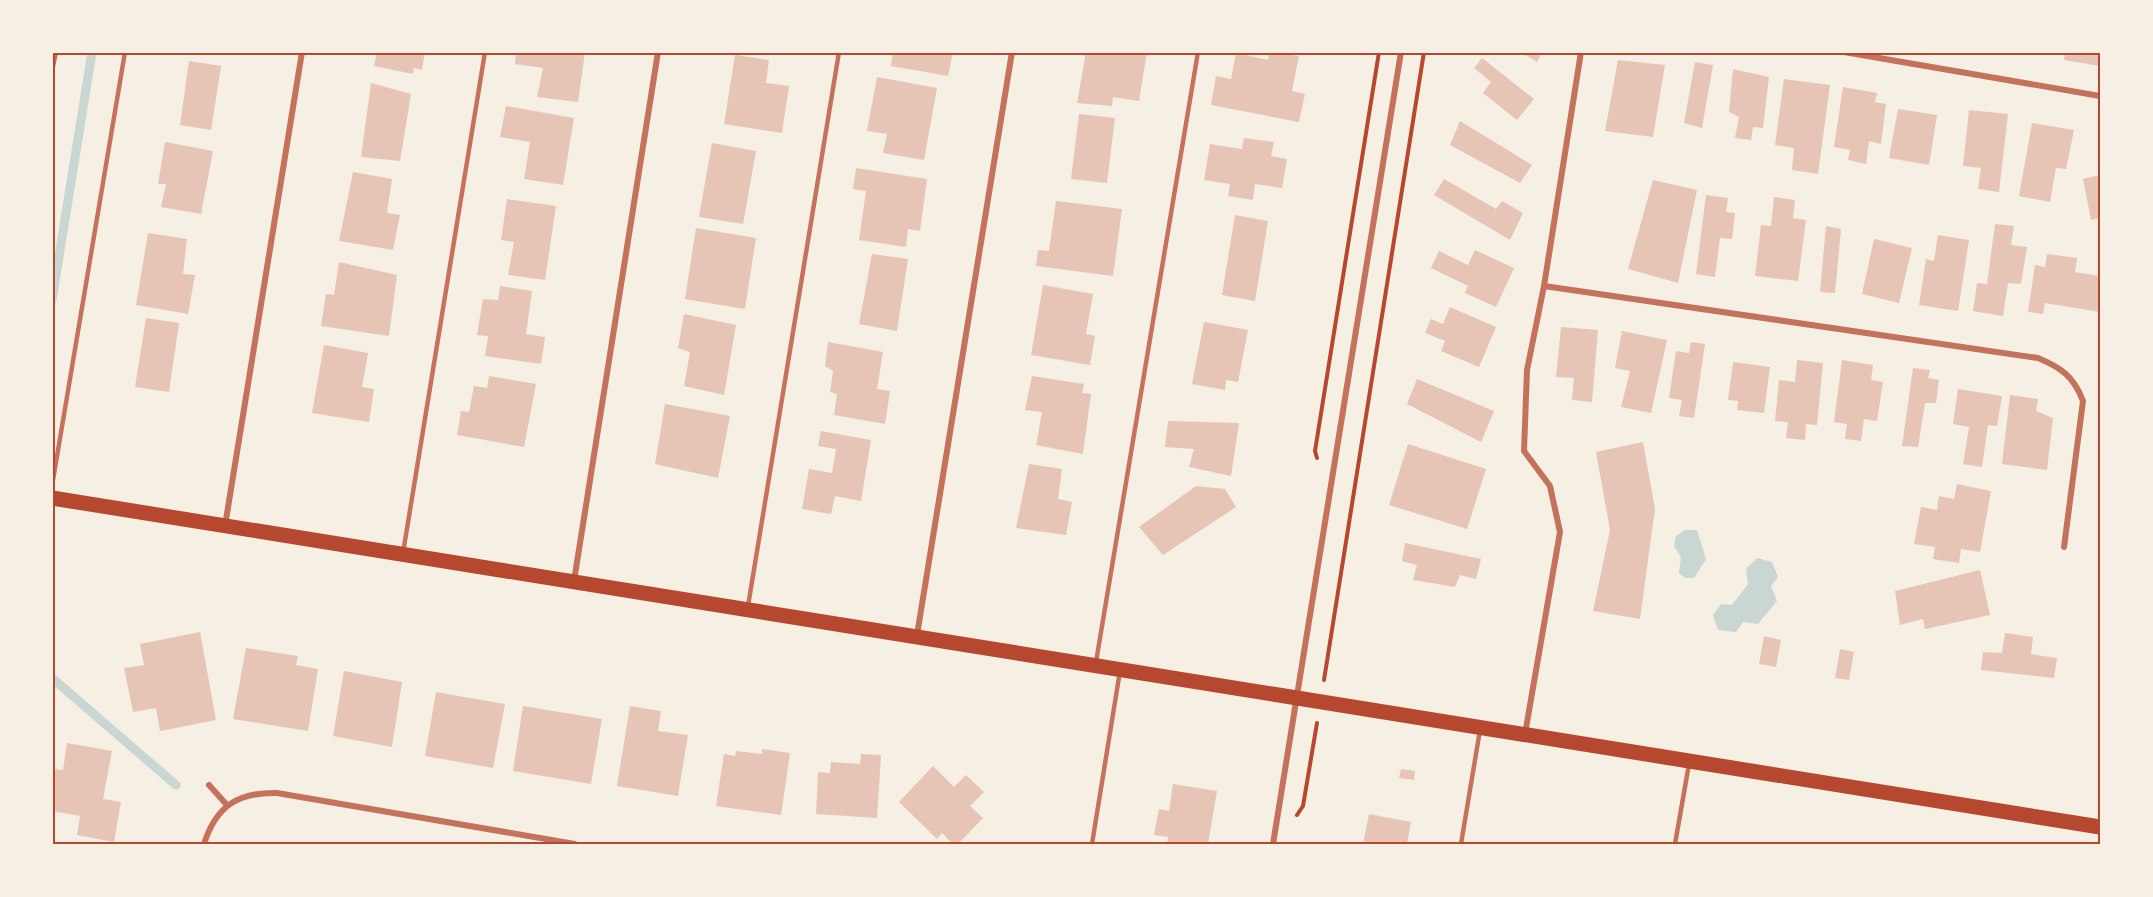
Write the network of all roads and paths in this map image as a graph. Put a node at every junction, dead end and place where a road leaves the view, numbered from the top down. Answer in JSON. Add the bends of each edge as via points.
{"nodes":[{"id":1,"x":56,"y":52,"type":"edge"},
{"id":2,"x":125,"y":52,"type":"edge"},
{"id":3,"x":302,"y":52,"type":"edge"},
{"id":4,"x":485,"y":52,"type":"edge"},
{"id":5,"x":658,"y":52,"type":"edge"},
{"id":6,"x":839,"y":52,"type":"edge"},
{"id":7,"x":1012,"y":52,"type":"edge"},
{"id":8,"x":1198,"y":52,"type":"edge"},
{"id":9,"x":1401,"y":52,"type":"edge"},
{"id":10,"x":1424,"y":52,"type":"edge"},
{"id":11,"x":1581,"y":52,"type":"edge"},
{"id":12,"x":1844,"y":52,"type":"edge"},
{"id":13,"x":52,"y":71,"type":"edge"},
{"id":14,"x":2100,"y":96,"type":"edge"},
{"id":15,"x":1544,"y":286,"type":"junction"},
{"id":16,"x":52,"y":486,"type":"edge"},
{"id":17,"x":52,"y":498,"type":"edge"},
{"id":18,"x":224,"y":526,"type":"junction"},
{"id":19,"x":2064,"y":547,"type":"dead end"},
{"id":20,"x":403,"y":554,"type":"junction"},
{"id":21,"x":574,"y":581,"type":"junction"},
{"id":22,"x":747,"y":609,"type":"junction"},
{"id":23,"x":917,"y":636,"type":"junction"},
{"id":24,"x":1330,"y":642,"type":"dead end"},
{"id":25,"x":1095,"y":665,"type":"junction"},
{"id":26,"x":1120,"y":669,"type":"junction"},
{"id":27,"x":1296,"y":697,"type":"junction"},
{"id":28,"x":1481,"y":727,"type":"junction"},
{"id":29,"x":1525,"y":735,"type":"junction"},
{"id":30,"x":1690,"y":761,"type":"junction"},
{"id":31,"x":209,"y":785,"type":"dead end"},
{"id":32,"x":227,"y":806,"type":"junction"},
{"id":33,"x":2100,"y":827,"type":"edge"},
{"id":34,"x":554,"y":843,"type":"edge"},
{"id":35,"x":204,"y":844,"type":"edge"},
{"id":36,"x":575,"y":844,"type":"edge"},
{"id":37,"x":1092,"y":844,"type":"edge"},
{"id":38,"x":1272,"y":844,"type":"edge"},
{"id":39,"x":1461,"y":844,"type":"edge"},
{"id":40,"x":1675,"y":844,"type":"edge"}],
"edges":[{"from":1,"to":13,"type":"lane"},
{"from":2,"to":16,"type":"lane"},
{"from":3,"to":18,"type":"street"},
{"from":4,"to":20,"type":"lane"},
{"from":5,"to":21,"type":"street"},
{"from":6,"to":22,"type":"lane"},
{"from":7,"to":23,"type":"street"},
{"from":8,"to":25,"type":"lane"},
{"from":9,"to":27,"type":"street"},
{"from":10,"to":24,"type":"path"},
{"from":11,"to":15,"type":"street"},
{"from":12,"to":14,"type":"street"},
{"from":15,"to":19,"type":"street","via":[[2038,358],[2055,365],[2076,383],[2083,401]]},
{"from":15,"to":29,"type":"street","via":[[1527,370],[1524,451],[1550,486],[1560,532]]},
{"from":17,"to":18,"type":"main road"},
{"from":18,"to":20,"type":"main road"},
{"from":20,"to":21,"type":"main road"},
{"from":21,"to":22,"type":"main road"},
{"from":22,"to":23,"type":"main road"},
{"from":23,"to":25,"type":"main road"},
{"from":25,"to":26,"type":"main road"},
{"from":26,"to":27,"type":"main road"},
{"from":26,"to":37,"type":"lane"},
{"from":27,"to":28,"type":"main road"},
{"from":27,"to":38,"type":"street"},
{"from":28,"to":29,"type":"main road"},
{"from":28,"to":39,"type":"lane"},
{"from":29,"to":30,"type":"main road"},
{"from":30,"to":33,"type":"main road"},
{"from":30,"to":40,"type":"lane"},
{"from":31,"to":32,"type":"street"},
{"from":32,"to":34,"type":"street","via":[[245,795],[277,794]]},
{"from":32,"to":35,"type":"street"},
{"from":34,"to":36,"type":"street"}]}
